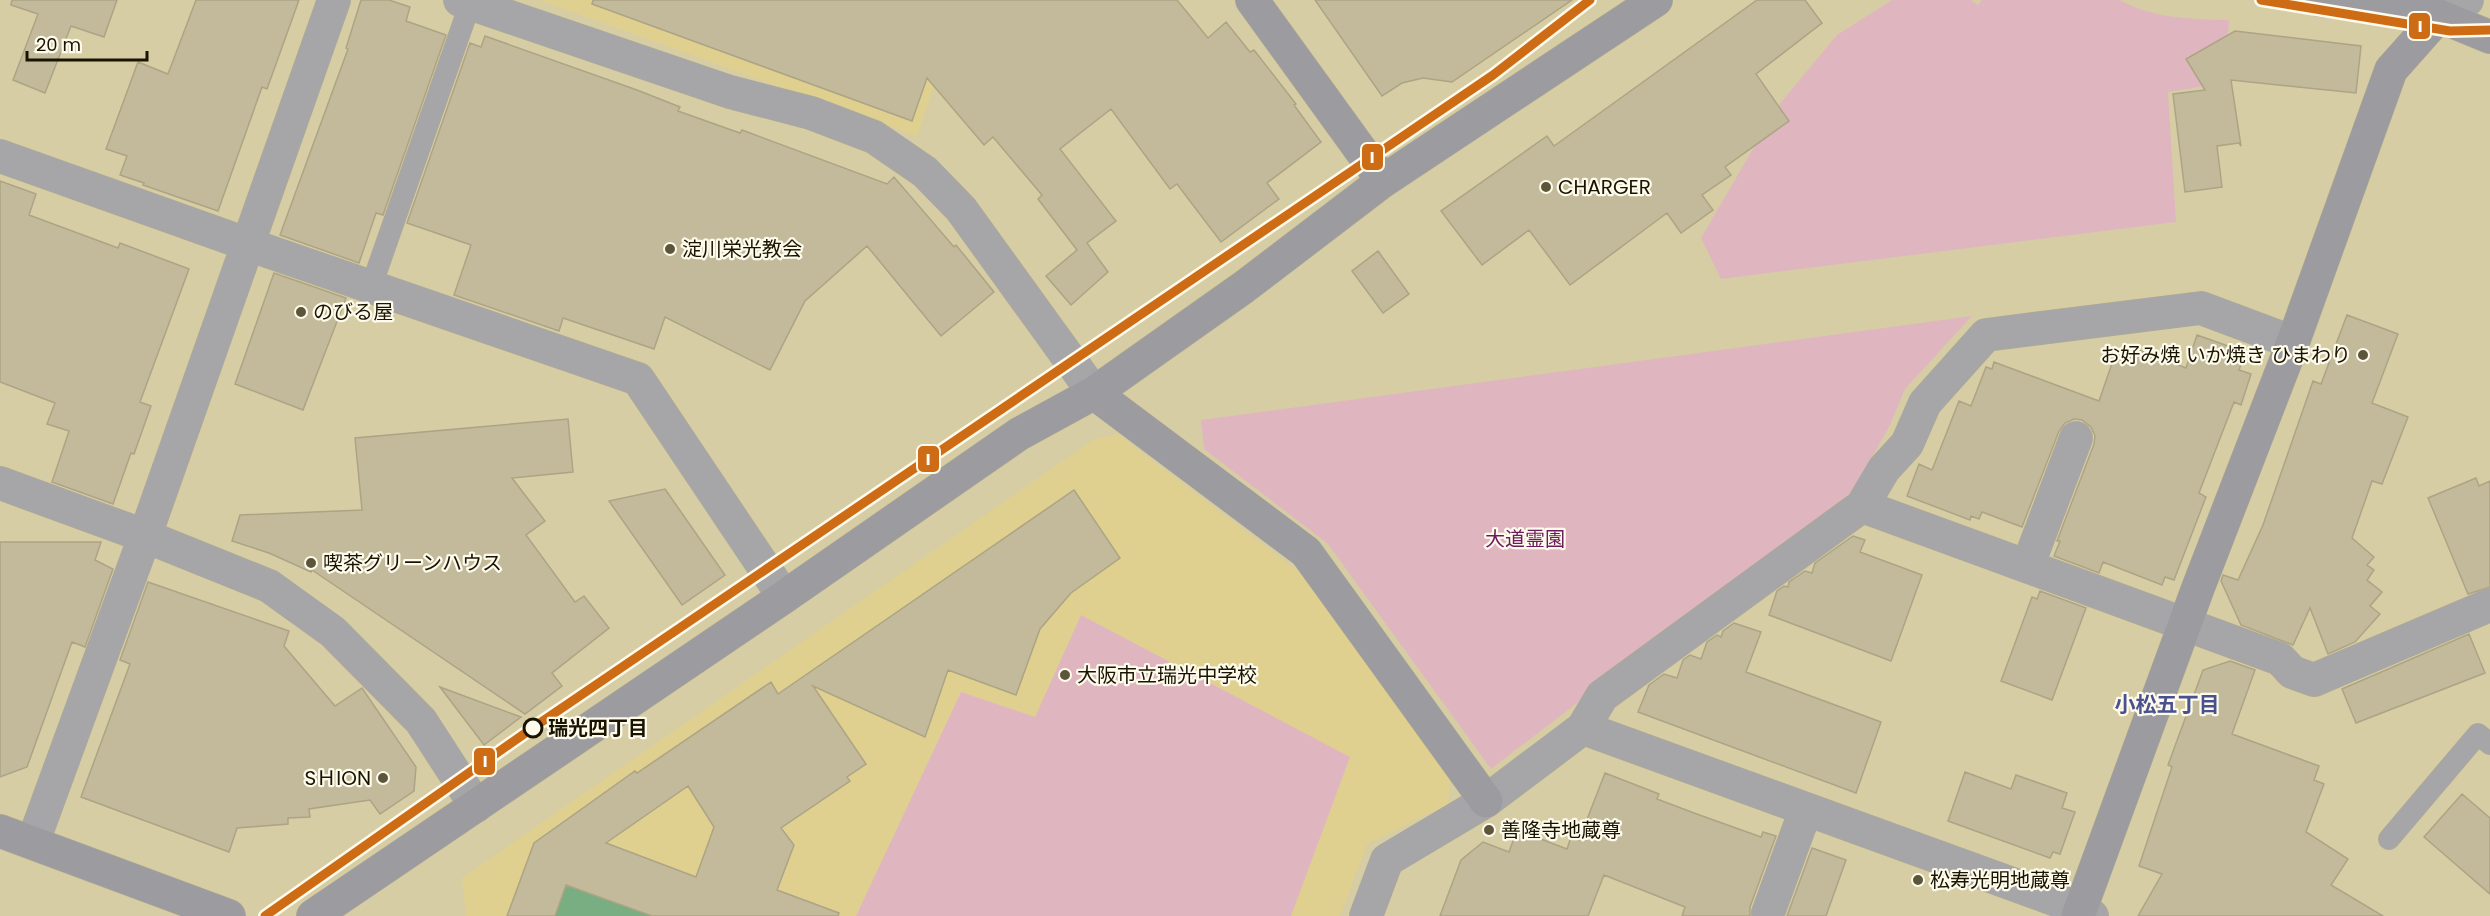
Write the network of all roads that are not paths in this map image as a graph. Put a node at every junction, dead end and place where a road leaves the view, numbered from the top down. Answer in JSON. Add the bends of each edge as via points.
{"nodes":[{"id":1,"x":334,"y":0,"type":"edge"},
{"id":2,"x":1252,"y":0,"type":"edge"},
{"id":3,"x":1656,"y":0,"type":"edge"},
{"id":4,"x":2320,"y":0,"type":"edge"},
{"id":5,"x":2467,"y":0,"type":"edge"},
{"id":6,"x":465,"y":2,"type":"edge"},
{"id":7,"x":2439,"y":16,"type":"junction"},
{"id":8,"x":2490,"y":38,"type":"edge"},
{"id":9,"x":0,"y":156,"type":"edge"},
{"id":10,"x":1383,"y":181,"type":"junction"},
{"id":11,"x":247,"y":244,"type":"junction"},
{"id":12,"x":371,"y":287,"type":"junction"},
{"id":13,"x":2292,"y":342,"type":"junction"},
{"id":14,"x":1094,"y":393,"type":"junction"},
{"id":15,"x":2076,"y":438,"type":"dead end"},
{"id":16,"x":0,"y":483,"type":"edge"},
{"id":17,"x":1862,"y":506,"type":"junction"},
{"id":18,"x":145,"y":536,"type":"junction"},
{"id":19,"x":2028,"y":565,"type":"junction"},
{"id":20,"x":784,"y":597,"type":"junction"},
{"id":21,"x":2490,"y":604,"type":"edge"},
{"id":22,"x":2185,"y":626,"type":"junction"},
{"id":23,"x":1583,"y":728,"type":"junction"},
{"id":24,"x":2490,"y":744,"type":"edge"},
{"id":25,"x":1486,"y":801,"type":"junction"},
{"id":26,"x":476,"y":806,"type":"junction"},
{"id":27,"x":1806,"y":809,"type":"junction"},
{"id":28,"x":0,"y":831,"type":"edge"},
{"id":29,"x":2389,"y":838,"type":"dead end"},
{"id":30,"x":33,"y":842,"type":"junction"},
{"id":31,"x":1768,"y":913,"type":"dead end"},
{"id":32,"x":2084,"y":914,"type":"edge"},
{"id":33,"x":229,"y":916,"type":"edge"},
{"id":34,"x":313,"y":916,"type":"edge"},
{"id":35,"x":1366,"y":916,"type":"edge"}],
"edges":[{"from":1,"to":11,"type":"street"},
{"from":2,"to":10,"type":"street"},
{"from":3,"to":10,"type":"street"},
{"from":4,"to":7,"type":"street"},
{"from":5,"to":7,"type":"street"},
{"from":6,"to":12,"type":"lane"},
{"from":6,"to":14,"type":"street","via":[[730,92],[811,113],[874,137],[926,172],[961,209]]},
{"from":7,"to":8,"type":"street"},
{"from":7,"to":13,"type":"street","via":[[2391,70]]},
{"from":9,"to":11,"type":"street"},
{"from":10,"to":14,"type":"street","via":[[1244,287]]},
{"from":11,"to":12,"type":"street"},
{"from":11,"to":18,"type":"street"},
{"from":12,"to":20,"type":"street","via":[[638,379]]},
{"from":13,"to":17,"type":"street","via":[[2201,308],[1986,335],[1925,403],[1907,444],[1884,469]]},
{"from":13,"to":22,"type":"street"},
{"from":14,"to":20,"type":"street","via":[[1019,434]]},
{"from":14,"to":25,"type":"street","via":[[1306,552]]},
{"from":15,"to":19,"type":"street"},
{"from":16,"to":18,"type":"street"},
{"from":17,"to":19,"type":"street"},
{"from":17,"to":23,"type":"street","via":[[1602,696]]},
{"from":18,"to":26,"type":"street","via":[[269,586],[333,632],[421,721]]},
{"from":18,"to":30,"type":"street"},
{"from":19,"to":22,"type":"street"},
{"from":20,"to":26,"type":"street"},
{"from":21,"to":22,"type":"street","via":[[2314,680],[2292,672],[2280,659]]},
{"from":22,"to":32,"type":"street"},
{"from":23,"to":25,"type":"street"},
{"from":23,"to":27,"type":"street"},
{"from":24,"to":29,"type":"lane","via":[[2478,734]]},
{"from":25,"to":35,"type":"street","via":[[1387,860]]},
{"from":26,"to":34,"type":"street"},
{"from":27,"to":31,"type":"street"},
{"from":27,"to":32,"type":"street"},
{"from":28,"to":30,"type":"street"},
{"from":30,"to":33,"type":"street"}]}
